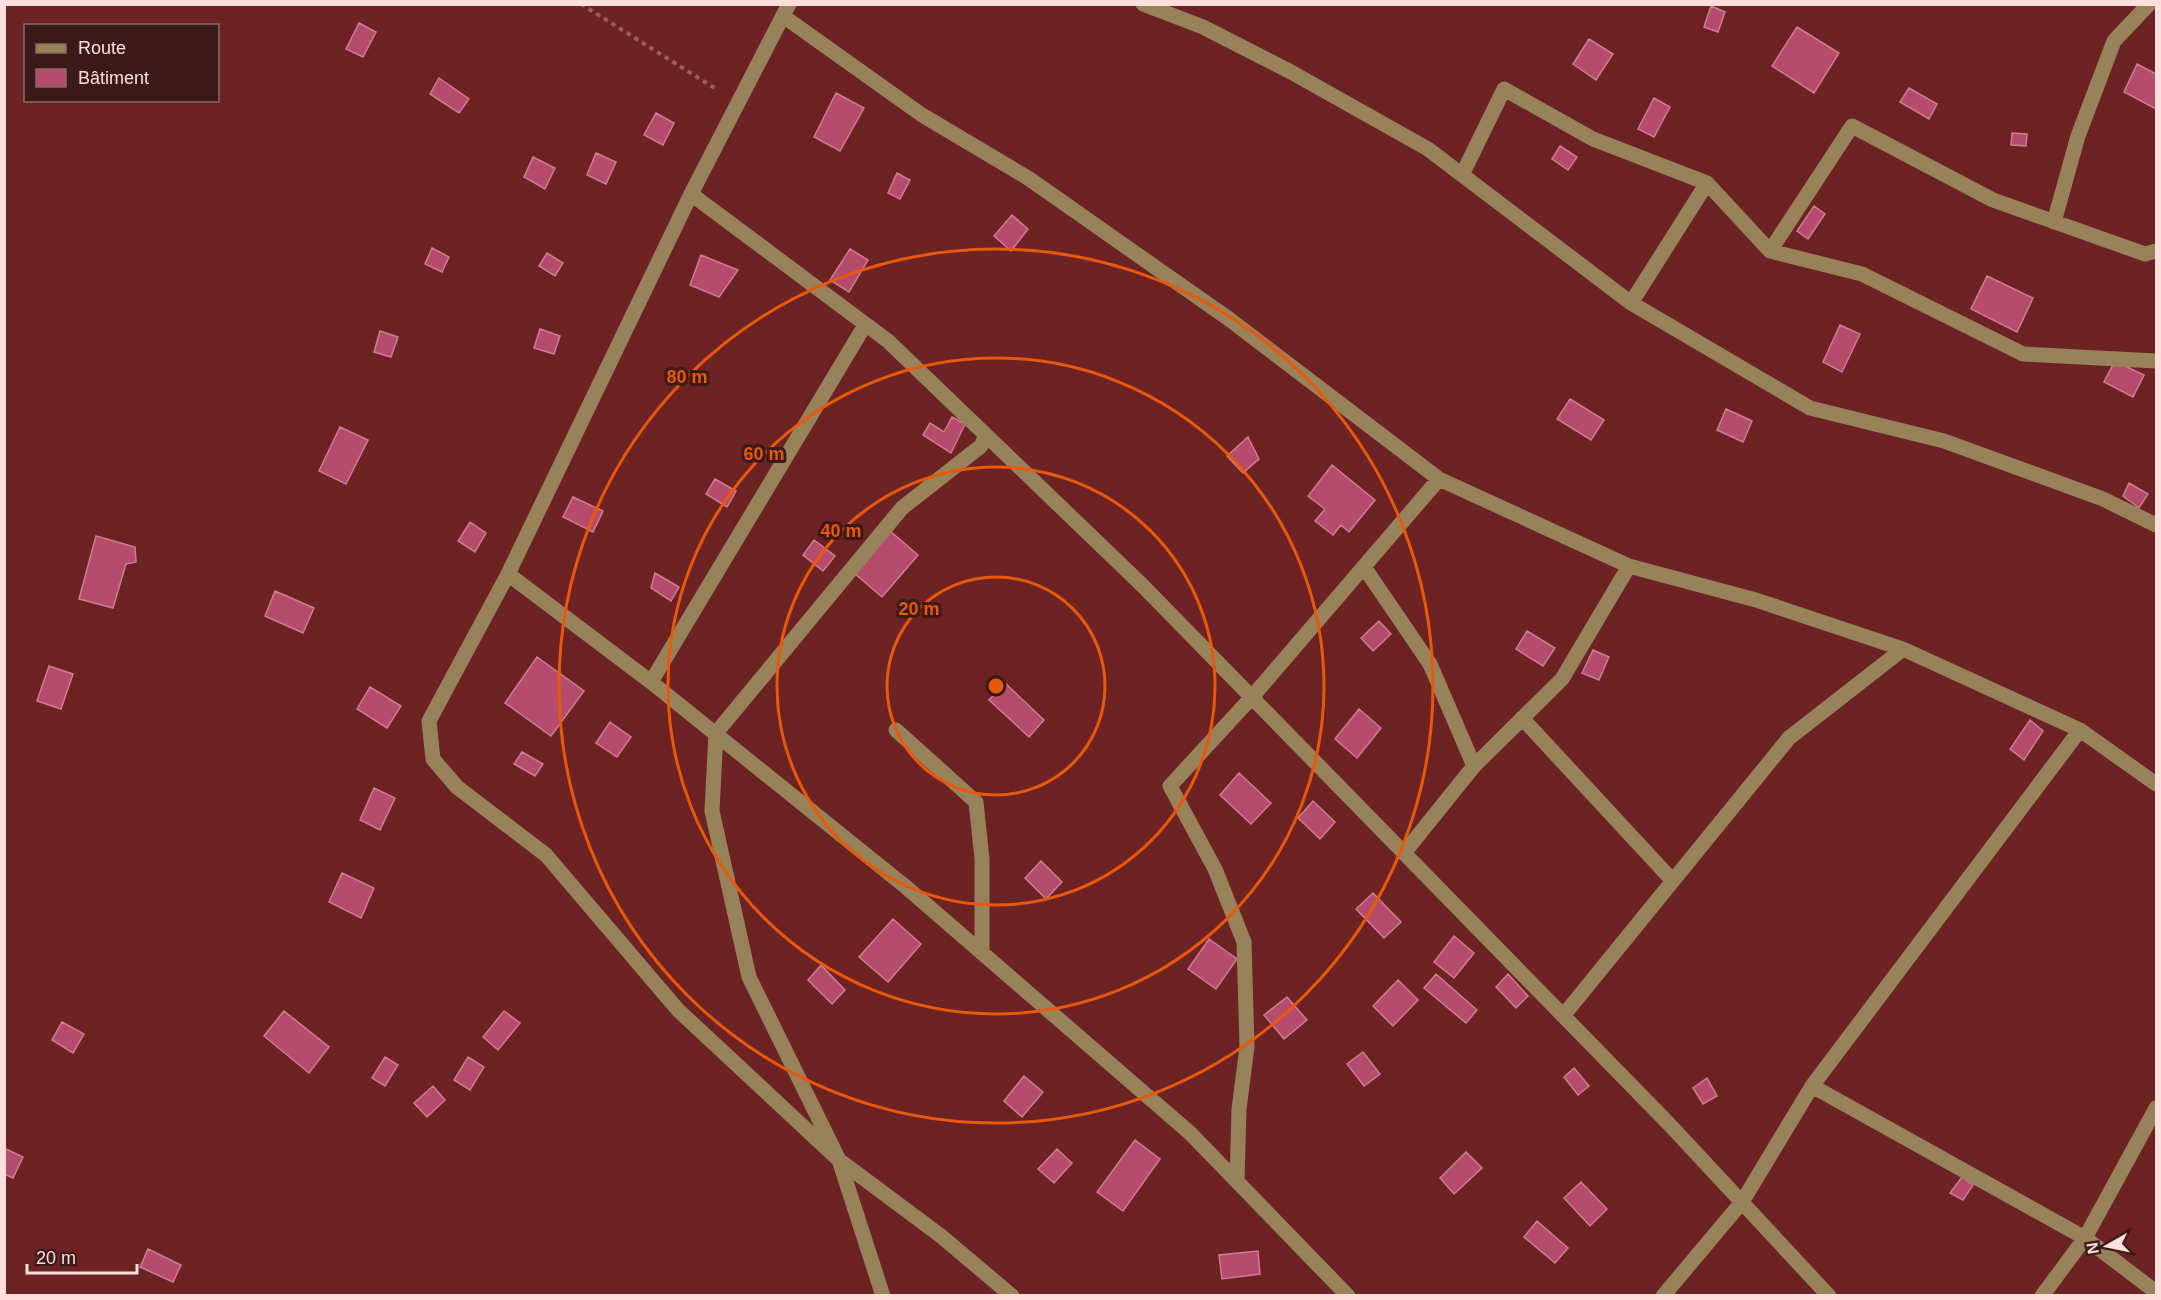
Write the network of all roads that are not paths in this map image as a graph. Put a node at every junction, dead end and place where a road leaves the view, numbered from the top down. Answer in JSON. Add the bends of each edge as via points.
{"nodes":[{"id":1,"x":1143,"y":4,"type":"edge"},
{"id":2,"x":2149,"y":4,"type":"edge"},
{"id":3,"x":786,"y":10,"type":"edge"},
{"id":4,"x":1462,"y":176,"type":"junction"},
{"id":5,"x":1707,"y":183,"type":"junction"},
{"id":6,"x":691,"y":194,"type":"junction"},
{"id":7,"x":2054,"y":222,"type":"junction"},
{"id":8,"x":1770,"y":251,"type":"junction"},
{"id":9,"x":2157,"y":251,"type":"edge"},
{"id":10,"x":1631,"y":303,"type":"junction"},
{"id":11,"x":866,"y":325,"type":"junction"},
{"id":12,"x":2157,"y":361,"type":"edge"},
{"id":13,"x":986,"y":435,"type":"junction"},
{"id":14,"x":1438,"y":479,"type":"junction"},
{"id":15,"x":2157,"y":525,"type":"edge"},
{"id":16,"x":1629,"y":566,"type":"junction"},
{"id":17,"x":1364,"y":567,"type":"junction"},
{"id":18,"x":508,"y":574,"type":"junction"},
{"id":19,"x":1903,"y":650,"type":"junction"},
{"id":20,"x":651,"y":682,"type":"junction"},
{"id":21,"x":1252,"y":697,"type":"junction"},
{"id":22,"x":1522,"y":718,"type":"junction"},
{"id":23,"x":896,"y":730,"type":"dead end"},
{"id":24,"x":2080,"y":730,"type":"junction"},
{"id":25,"x":716,"y":733,"type":"junction"},
{"id":26,"x":1474,"y":766,"type":"junction"},
{"id":27,"x":2157,"y":784,"type":"edge"},
{"id":28,"x":1404,"y":853,"type":"junction"},
{"id":29,"x":1672,"y":880,"type":"junction"},
{"id":30,"x":982,"y":953,"type":"junction"},
{"id":31,"x":1563,"y":1016,"type":"junction"},
{"id":32,"x":1812,"y":1086,"type":"junction"},
{"id":33,"x":2157,"y":1108,"type":"edge"},
{"id":34,"x":839,"y":1160,"type":"junction"},
{"id":35,"x":1237,"y":1181,"type":"junction"},
{"id":36,"x":1742,"y":1202,"type":"junction"},
{"id":37,"x":2085,"y":1238,"type":"junction"},
{"id":38,"x":2157,"y":1292,"type":"edge"},
{"id":39,"x":883,"y":1296,"type":"edge"},
{"id":40,"x":1012,"y":1296,"type":"edge"},
{"id":41,"x":1348,"y":1296,"type":"edge"},
{"id":42,"x":1663,"y":1296,"type":"edge"},
{"id":43,"x":1829,"y":1296,"type":"edge"},
{"id":44,"x":2042,"y":1296,"type":"edge"}],
"edges":[{"from":1,"to":4,"type":"street","via":[[1203,27],[1292,72],[1428,149]]},
{"from":2,"to":7,"type":"street","via":[[2114,41],[2078,136]]},
{"from":3,"to":6,"type":"street"},
{"from":3,"to":14,"type":"street","via":[[922,116],[1028,178],[1219,312]]},
{"from":4,"to":5,"type":"street","via":[[1504,89],[1593,139]]},
{"from":4,"to":10,"type":"street"},
{"from":5,"to":8,"type":"street"},
{"from":5,"to":10,"type":"street"},
{"from":6,"to":11,"type":"street"},
{"from":6,"to":18,"type":"street"},
{"from":7,"to":8,"type":"street","via":[[1993,200],[1852,126]]},
{"from":7,"to":9,"type":"street","via":[[2145,254]]},
{"from":8,"to":12,"type":"street","via":[[1862,274],[2023,354]]},
{"from":10,"to":15,"type":"street","via":[[1810,408],[1944,441],[2103,499]]},
{"from":11,"to":13,"type":"street","via":[[888,341]]},
{"from":11,"to":20,"type":"street"},
{"from":13,"to":21,"type":"street"},
{"from":13,"to":25,"type":"street","via":[[981,446],[903,508]]},
{"from":14,"to":16,"type":"street"},
{"from":14,"to":17,"type":"street"},
{"from":16,"to":19,"type":"street","via":[[1756,600]]},
{"from":16,"to":22,"type":"street","via":[[1562,679]]},
{"from":17,"to":21,"type":"street"},
{"from":17,"to":26,"type":"street","via":[[1431,664]]},
{"from":18,"to":20,"type":"street"},
{"from":18,"to":34,"type":"street","via":[[429,721],[433,759],[457,787],[546,855],[678,1010]]},
{"from":19,"to":24,"type":"street"},
{"from":19,"to":29,"type":"street","via":[[1789,738]]},
{"from":20,"to":25,"type":"street"},
{"from":21,"to":28,"type":"street"},
{"from":21,"to":35,"type":"street","via":[[1170,786],[1215,869],[1244,942],[1247,1047],[1239,1109]]},
{"from":22,"to":26,"type":"street"},
{"from":22,"to":29,"type":"street"},
{"from":23,"to":30,"type":"street","via":[[976,802],[982,859]]},
{"from":24,"to":27,"type":"street"},
{"from":24,"to":32,"type":"street"},
{"from":25,"to":30,"type":"street"},
{"from":25,"to":34,"type":"street","via":[[712,811],[749,977]]},
{"from":26,"to":28,"type":"street"},
{"from":28,"to":31,"type":"street"},
{"from":29,"to":31,"type":"street"},
{"from":30,"to":35,"type":"street","via":[[1190,1133]]},
{"from":31,"to":36,"type":"street"},
{"from":32,"to":36,"type":"street"},
{"from":32,"to":37,"type":"street"},
{"from":33,"to":37,"type":"street"},
{"from":34,"to":39,"type":"street"},
{"from":34,"to":40,"type":"street","via":[[941,1236]]},
{"from":35,"to":41,"type":"street"},
{"from":36,"to":42,"type":"street"},
{"from":36,"to":43,"type":"street"},
{"from":37,"to":38,"type":"street"},
{"from":37,"to":44,"type":"street"}]}
